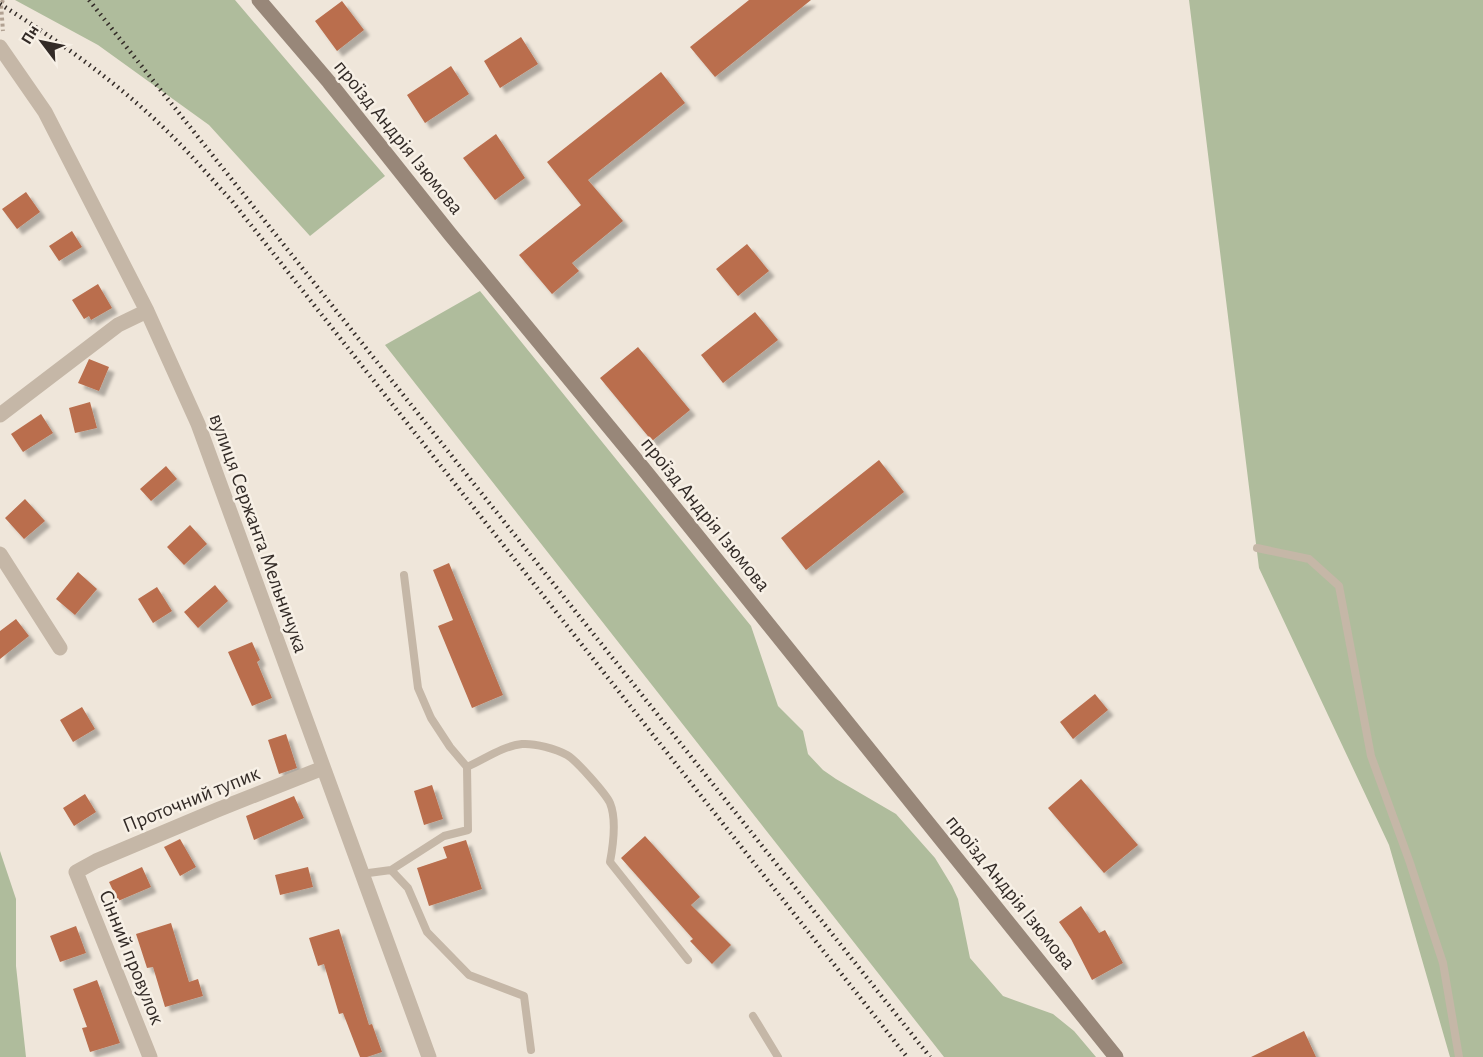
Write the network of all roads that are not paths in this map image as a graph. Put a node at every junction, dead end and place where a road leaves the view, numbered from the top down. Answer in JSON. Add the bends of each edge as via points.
{"nodes":[{"id":1,"x":260,"y":0,"type":"edge"},
{"id":2,"x":2,"y":50,"type":"edge"},
{"id":3,"x":147,"y":311,"type":"junction"},
{"id":4,"x":0,"y":415,"type":"edge"},
{"id":5,"x":1257,"y":548,"type":"dead end"},
{"id":6,"x":0,"y":555,"type":"edge"},
{"id":7,"x":404,"y":575,"type":"dead end"},
{"id":8,"x":60,"y":648,"type":"dead end"},
{"id":9,"x":467,"y":767,"type":"junction"},
{"id":10,"x":323,"y":768,"type":"junction"},
{"id":11,"x":391,"y":870,"type":"junction"},
{"id":12,"x":76,"y":872,"type":"joint"},
{"id":13,"x":362,"y":874,"type":"junction"},
{"id":14,"x":688,"y":960,"type":"dead end"},
{"id":15,"x":753,"y":1016,"type":"dead end"},
{"id":16,"x":531,"y":1050,"type":"dead end"},
{"id":17,"x":150,"y":1057,"type":"edge"},
{"id":18,"x":429,"y":1057,"type":"edge"},
{"id":19,"x":778,"y":1057,"type":"edge"},
{"id":20,"x":1116,"y":1057,"type":"edge"},
{"id":21,"x":1459,"y":1057,"type":"edge"}],
"edges":[{"from":1,"to":20,"type":"street","name":"проїзд Андрія Ізюмова"},
{"from":2,"to":3,"type":"street","name":"вулиця Сержанта Мельничука","via":[[45,112]]},
{"from":3,"to":4,"type":"street","via":[[118,325]]},
{"from":3,"to":10,"type":"street","name":"вулиця Сержанта Мельничука","via":[[198,424]]},
{"from":5,"to":21,"type":"lane","via":[[1309,559],[1339,586],[1371,756],[1443,963]]},
{"from":6,"to":8,"type":"street"},
{"from":7,"to":9,"type":"lane","via":[[418,688],[431,718]]},
{"from":9,"to":11,"type":"lane","via":[[468,830],[444,836]]},
{"from":9,"to":14,"type":"lane","via":[[505,748],[524,744],[568,755],[610,803],[615,838],[610,862]]},
{"from":10,"to":12,"type":"street","name":"Проточний тупик","via":[[206,814]]},
{"from":10,"to":13,"type":"street","name":"вулиця Сержанта Мельничука"},
{"from":11,"to":13,"type":"lane"},
{"from":11,"to":16,"type":"lane","via":[[408,888],[427,932],[469,975],[524,996]]},
{"from":12,"to":17,"type":"street","name":"Сінний провулок"},
{"from":13,"to":18,"type":"street","name":"вулиця Сержанта Мельничука"},
{"from":15,"to":19,"type":"lane"}]}
